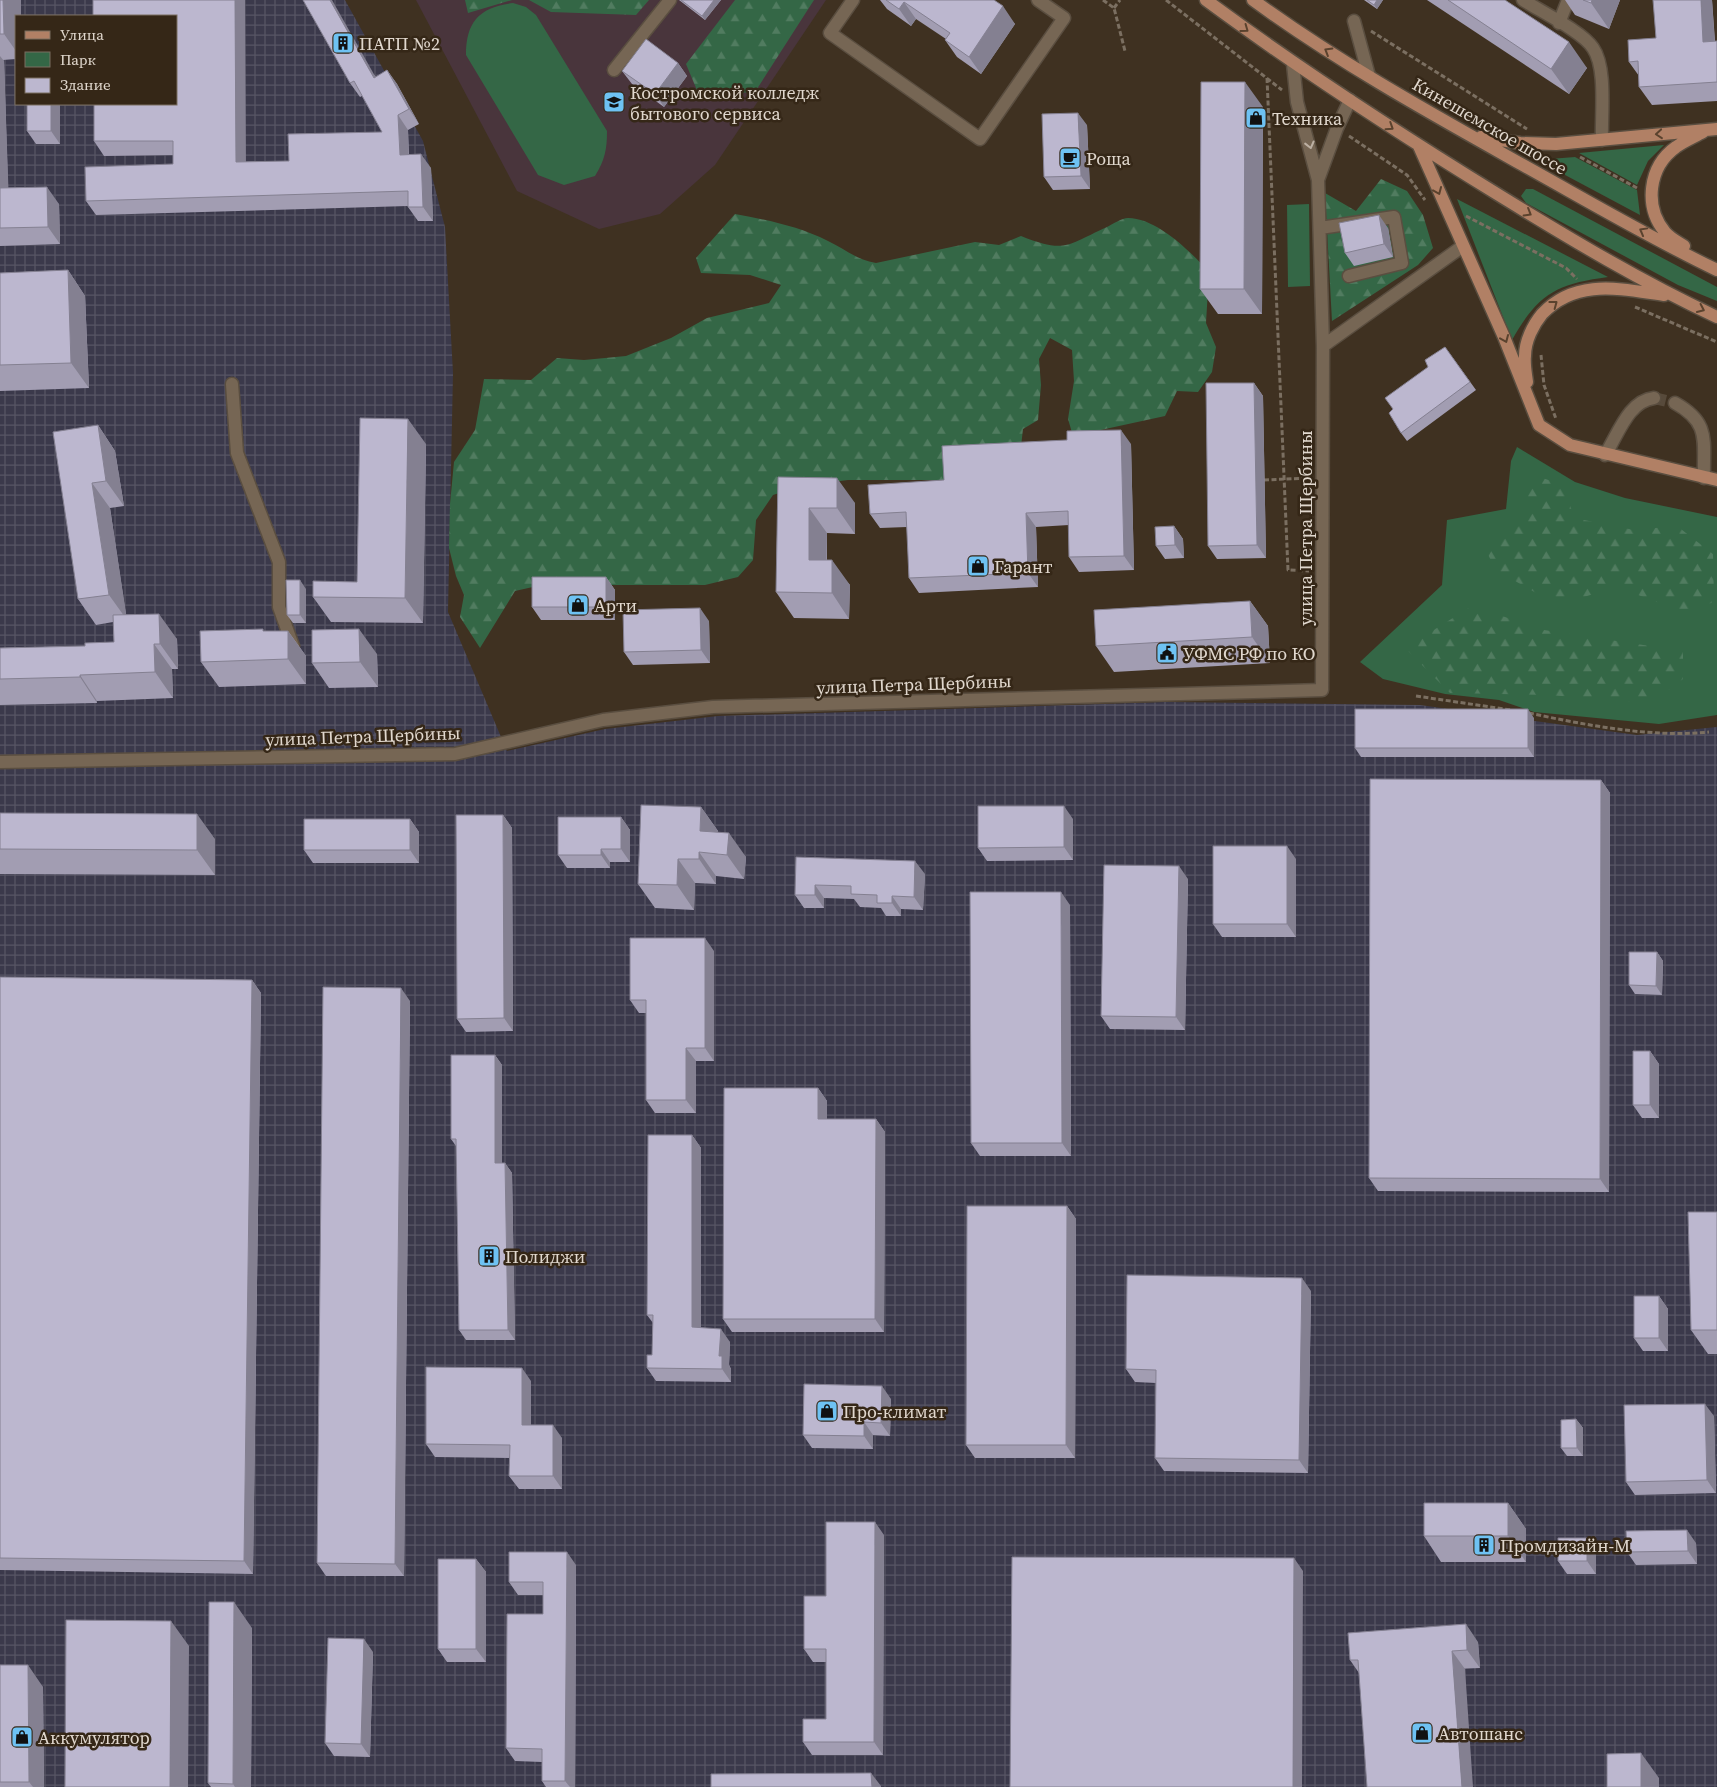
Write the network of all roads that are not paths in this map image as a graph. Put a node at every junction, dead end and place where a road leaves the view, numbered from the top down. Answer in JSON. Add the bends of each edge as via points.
{"nodes":[{"id":1,"x":670,"y":0,"type":"edge"},
{"id":2,"x":852,"y":0,"type":"edge"},
{"id":3,"x":1038,"y":0,"type":"edge"},
{"id":4,"x":1206,"y":0,"type":"edge"},
{"id":5,"x":1254,"y":0,"type":"edge"},
{"id":6,"x":1523,"y":0,"type":"edge"},
{"id":7,"x":1568,"y":0,"type":"edge"},
{"id":8,"x":1354,"y":21,"type":"road end"},
{"id":9,"x":1559,"y":23,"type":"junction"},
{"id":10,"x":1293,"y":64,"type":"junction"},
{"id":11,"x":614,"y":70,"type":"dead end"},
{"id":12,"x":1369,"y":76,"type":"junction"},
{"id":13,"x":1350,"y":100,"type":"junction"},
{"id":14,"x":1712,"y":129,"type":"edge"},
{"id":15,"x":1471,"y":136,"type":"junction"},
{"id":16,"x":1602,"y":140,"type":"junction"},
{"id":17,"x":1419,"y":146,"type":"junction"},
{"id":18,"x":1318,"y":180,"type":"junction"},
{"id":19,"x":1320,"y":228,"type":"junction"},
{"id":20,"x":1463,"y":246,"type":"junction"},
{"id":21,"x":1715,"y":269,"type":"edge"},
{"id":22,"x":1349,"y":276,"type":"dead end"},
{"id":23,"x":1672,"y":296,"type":"junction"},
{"id":24,"x":1717,"y":317,"type":"edge"},
{"id":25,"x":1323,"y":346,"type":"junction"},
{"id":26,"x":232,"y":384,"type":"dead end"},
{"id":27,"x":1528,"y":395,"type":"junction"},
{"id":28,"x":1654,"y":398,"type":"tunnel mouth"},
{"id":29,"x":1675,"y":403,"type":"tunnel mouth"},
{"id":30,"x":1604,"y":455,"type":"junction"},
{"id":31,"x":1711,"y":479,"type":"edge"},
{"id":32,"x":293,"y":646,"type":"dead end"},
{"id":33,"x":0,"y":762,"type":"edge"}],
"edges":[{"from":1,"to":11,"type":"street"},
{"from":2,"to":3,"type":"street","via":[[830,33],[980,139],[1064,18]]},
{"from":4,"to":10,"type":"main road","one_way":true},
{"from":12,"to":5,"type":"main road","name":"Кинешемское шоссе","one_way":true,"via":[[1301,35]]},
{"from":6,"to":9,"type":"street"},
{"from":7,"to":9,"type":"street"},
{"from":8,"to":12,"type":"street"},
{"from":9,"to":16,"type":"street","via":[[1581,36],[1593,48],[1600,65]]},
{"from":10,"to":13,"type":"main road"},
{"from":10,"to":18,"type":"street","name":"улица Петра Щербины","one_way":true,"via":[[1297,102]]},
{"from":12,"to":15,"type":"main road","name":"Кинешемское шоссе"},
{"from":13,"to":17,"type":"main road","one_way":true},
{"from":13,"to":18,"type":"street","name":"улица Петра Щербины"},
{"from":14,"to":16,"type":"main road","one_way":true},
{"from":14,"to":21,"type":"main road","via":[[1675,148],[1663,160],[1654,176],[1651,196],[1654,213],[1666,233]]},
{"from":15,"to":16,"type":"main road","via":[[1520,143]]},
{"from":21,"to":15,"type":"main road","name":"Кинешемское шоссе","one_way":true},
{"from":17,"to":20,"type":"main road","one_way":true},
{"from":17,"to":23,"type":"main road","one_way":true,"via":[[1582,246]]},
{"from":18,"to":19,"type":"street","name":"улица Петра Щербины"},
{"from":19,"to":22,"type":"street","via":[[1394,217],[1402,263]]},
{"from":19,"to":25,"type":"street","name":"улица Петра Щербины"},
{"from":20,"to":25,"type":"street"},
{"from":20,"to":27,"type":"main road","one_way":true},
{"from":23,"to":24,"type":"main road","one_way":true},
{"from":27,"to":23,"type":"main road","one_way":true,"via":[[1525,354],[1534,324],[1554,302],[1589,289],[1620,289]]},
{"from":25,"to":33,"type":"street","name":"улица Петра Щербины","via":[[1322,690],[712,707],[603,720],[455,754]]},
{"from":26,"to":32,"type":"street","via":[[237,453],[279,562],[279,607]]},
{"from":27,"to":30,"type":"main road","via":[[1539,425],[1570,445]]},
{"from":28,"to":30,"type":"street","via":[[1644,399],[1634,406]]},
{"from":29,"to":31,"type":"street","via":[[1689,411],[1703,428]]},
{"from":30,"to":31,"type":"main road"}]}
